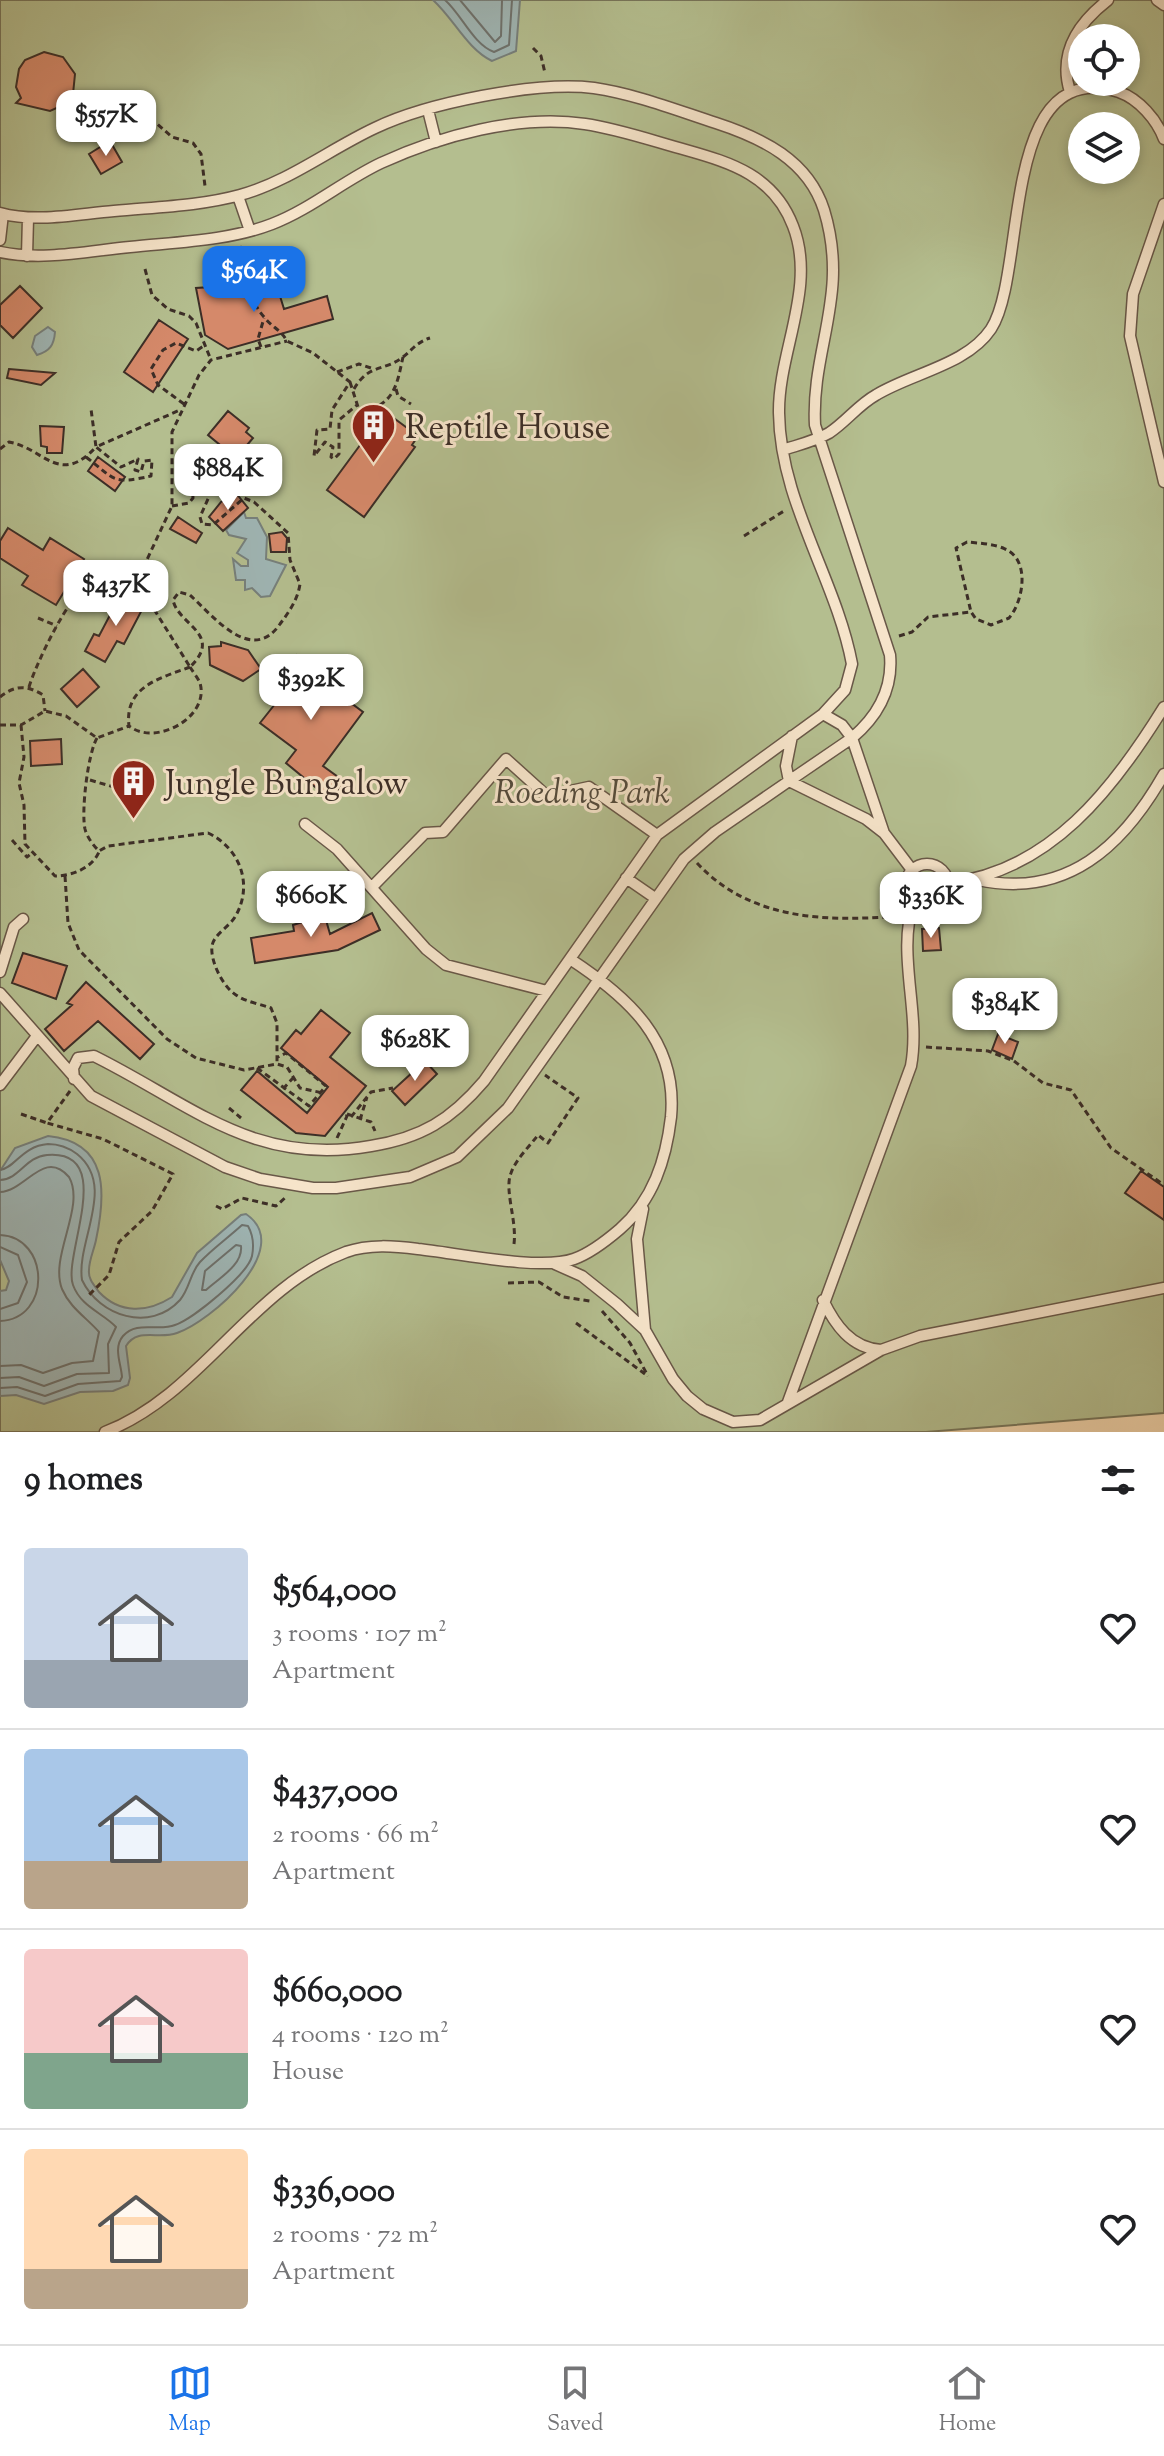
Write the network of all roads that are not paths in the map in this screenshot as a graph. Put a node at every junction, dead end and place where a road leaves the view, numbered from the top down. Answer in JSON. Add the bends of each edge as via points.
{"nodes":[{"id":1,"x":1108,"y":0,"type":"edge"},
{"id":2,"x":1157,"y":0,"type":"edge"},
{"id":3,"x":1164,"y":5,"type":"edge"},
{"id":4,"x":1083,"y":24,"type":"edge"},
{"id":5,"x":1068,"y":48,"type":"edge"},
{"id":6,"x":1068,"y":86,"type":"edge"},
{"id":7,"x":1068,"y":94,"type":"edge"},
{"id":8,"x":1126,"y":96,"type":"edge"},
{"id":9,"x":428,"y":110,"type":"junction"},
{"id":10,"x":1164,"y":139,"type":"edge"},
{"id":11,"x":436,"y":142,"type":"junction"},
{"id":12,"x":238,"y":196,"type":"junction"},
{"id":13,"x":1164,"y":204,"type":"edge"},
{"id":14,"x":1,"y":214,"type":"edge"},
{"id":15,"x":28,"y":218,"type":"junction"},
{"id":16,"x":250,"y":231,"type":"junction"},
{"id":17,"x":0,"y":240,"type":"edge"},
{"id":18,"x":0,"y":252,"type":"edge"},
{"id":19,"x":27,"y":256,"type":"junction"},
{"id":20,"x":818,"y":438,"type":"junction"},
{"id":21,"x":783,"y":450,"type":"junction"},
{"id":22,"x":1164,"y":482,"type":"edge"},
{"id":23,"x":1164,"y":707,"type":"edge"},
{"id":24,"x":823,"y":714,"type":"junction"},
{"id":25,"x":792,"y":735,"type":"junction"},
{"id":26,"x":852,"y":738,"type":"junction"},
{"id":27,"x":1164,"y":774,"type":"edge"},
{"id":28,"x":789,"y":781,"type":"junction"},
{"id":29,"x":305,"y":824,"type":"dead end"},
{"id":30,"x":884,"y":833,"type":"junction"},
{"id":31,"x":657,"y":835,"type":"junction"},
{"id":32,"x":912,"y":870,"type":"junction"},
{"id":33,"x":626,"y":878,"type":"junction"},
{"id":34,"x":976,"y":880,"type":"junction"},
{"id":35,"x":948,"y":883,"type":"junction"},
{"id":36,"x":372,"y":887,"type":"junction"},
{"id":37,"x":655,"y":898,"type":"junction"},
{"id":38,"x":914,"y":901,"type":"junction"},
{"id":39,"x":23,"y":919,"type":"dead end"},
{"id":40,"x":570,"y":959,"type":"junction"},
{"id":41,"x":0,"y":972,"type":"edge"},
{"id":42,"x":600,"y":979,"type":"junction"},
{"id":43,"x":547,"y":991,"type":"junction"},
{"id":44,"x":0,"y":993,"type":"edge"},
{"id":45,"x":37,"y":1036,"type":"junction"},
{"id":46,"x":74,"y":1079,"type":"junction"},
{"id":47,"x":0,"y":1085,"type":"edge"},
{"id":48,"x":644,"y":1205,"type":"junction"},
{"id":49,"x":554,"y":1263,"type":"junction"},
{"id":50,"x":1164,"y":1288,"type":"edge"},
{"id":51,"x":823,"y":1300,"type":"junction"},
{"id":52,"x":645,"y":1330,"type":"junction"},
{"id":53,"x":881,"y":1350,"type":"junction"},
{"id":54,"x":788,"y":1402,"type":"junction"},
{"id":55,"x":105,"y":1432,"type":"edge"}],
"edges":[{"from":1,"to":4,"type":"lane"},
{"from":2,"to":3,"type":"lane"},
{"from":5,"to":6,"type":"lane"},
{"from":7,"to":20,"type":"lane","via":[[1052,106],[1036,137],[991,328],[960,355],[874,396]]},
{"from":8,"to":10,"type":"lane","via":[[1150,116]]},
{"from":9,"to":11,"type":"lane"},
{"from":9,"to":12,"type":"lane","via":[[380,126],[285,178]]},
{"from":9,"to":20,"type":"lane","via":[[546,88],[592,88],[735,129],[788,156],[823,207],[834,263],[833,302],[815,398]]},
{"from":11,"to":16,"type":"lane","via":[[378,164],[273,224]]},
{"from":11,"to":21,"type":"lane","via":[[518,125],[584,123],[732,163],[756,176],[793,225],[798,253],[796,312],[779,396]]},
{"from":12,"to":15,"type":"lane"},
{"from":12,"to":16,"type":"lane"},
{"from":13,"to":22,"type":"lane","via":[[1133,294],[1130,336]]},
{"from":14,"to":15,"type":"lane"},
{"from":14,"to":17,"type":"lane"},
{"from":15,"to":19,"type":"lane"},
{"from":16,"to":19,"type":"lane"},
{"from":18,"to":19,"type":"lane"},
{"from":20,"to":21,"type":"lane"},
{"from":20,"to":26,"type":"lane","via":[[891,666],[888,688],[870,721]]},
{"from":21,"to":24,"type":"lane","via":[[852,664],[845,690]]},
{"from":23,"to":34,"type":"lane","via":[[1092,809],[1045,845]]},
{"from":24,"to":25,"type":"lane"},
{"from":24,"to":26,"type":"lane"},
{"from":25,"to":28,"type":"lane"},
{"from":25,"to":31,"type":"lane"},
{"from":26,"to":28,"type":"lane"},
{"from":26,"to":30,"type":"lane"},
{"from":27,"to":34,"type":"lane","via":[[1116,841],[1079,869],[1034,884]]},
{"from":28,"to":30,"type":"lane","via":[[850,808]]},
{"from":28,"to":37,"type":"lane","via":[[690,854]]},
{"from":29,"to":36,"type":"lane"},
{"from":30,"to":32,"type":"lane"},
{"from":31,"to":33,"type":"lane"},
{"from":31,"to":36,"type":"lane","via":[[589,787],[547,796],[506,759],[443,832],[425,833]]},
{"from":32,"to":35,"type":"lane","via":[[931,864],[943,871]]},
{"from":32,"to":38,"type":"lane","via":[[907,889]]},
{"from":33,"to":37,"type":"lane"},
{"from":33,"to":40,"type":"lane"},
{"from":34,"to":35,"type":"lane"},
{"from":35,"to":38,"type":"lane","via":[[945,896],[934,904]]},
{"from":36,"to":43,"type":"lane","via":[[446,965]]},
{"from":37,"to":42,"type":"lane"},
{"from":38,"to":51,"type":"lane","via":[[907,938],[914,1047]]},
{"from":39,"to":41,"type":"lane","via":[[14,927]]},
{"from":40,"to":42,"type":"lane"},
{"from":40,"to":43,"type":"lane"},
{"from":42,"to":46,"type":"lane","via":[[489,1130],[441,1165],[373,1184],[290,1185],[242,1174],[99,1102]]},
{"from":42,"to":48,"type":"lane","via":[[644,1018],[669,1073],[667,1149]]},
{"from":43,"to":46,"type":"lane","via":[[457,1111],[429,1131],[396,1142],[326,1153],[286,1148],[236,1132],[94,1056],[78,1058]]},
{"from":44,"to":45,"type":"lane"},
{"from":45,"to":46,"type":"lane"},
{"from":45,"to":47,"type":"lane"},
{"from":48,"to":49,"type":"lane","via":[[591,1250]]},
{"from":48,"to":52,"type":"lane","via":[[637,1239]]},
{"from":49,"to":52,"type":"lane","via":[[582,1276]]},
{"from":49,"to":55,"type":"lane","via":[[375,1246],[348,1251],[299,1277],[162,1399]]},
{"from":50,"to":53,"type":"lane","via":[[945,1331]]},
{"from":51,"to":53,"type":"lane","via":[[840,1330],[861,1346]]},
{"from":51,"to":54,"type":"lane"},
{"from":52,"to":54,"type":"lane","via":[[680,1388],[719,1418],[760,1420]]},
{"from":53,"to":54,"type":"lane"}]}
